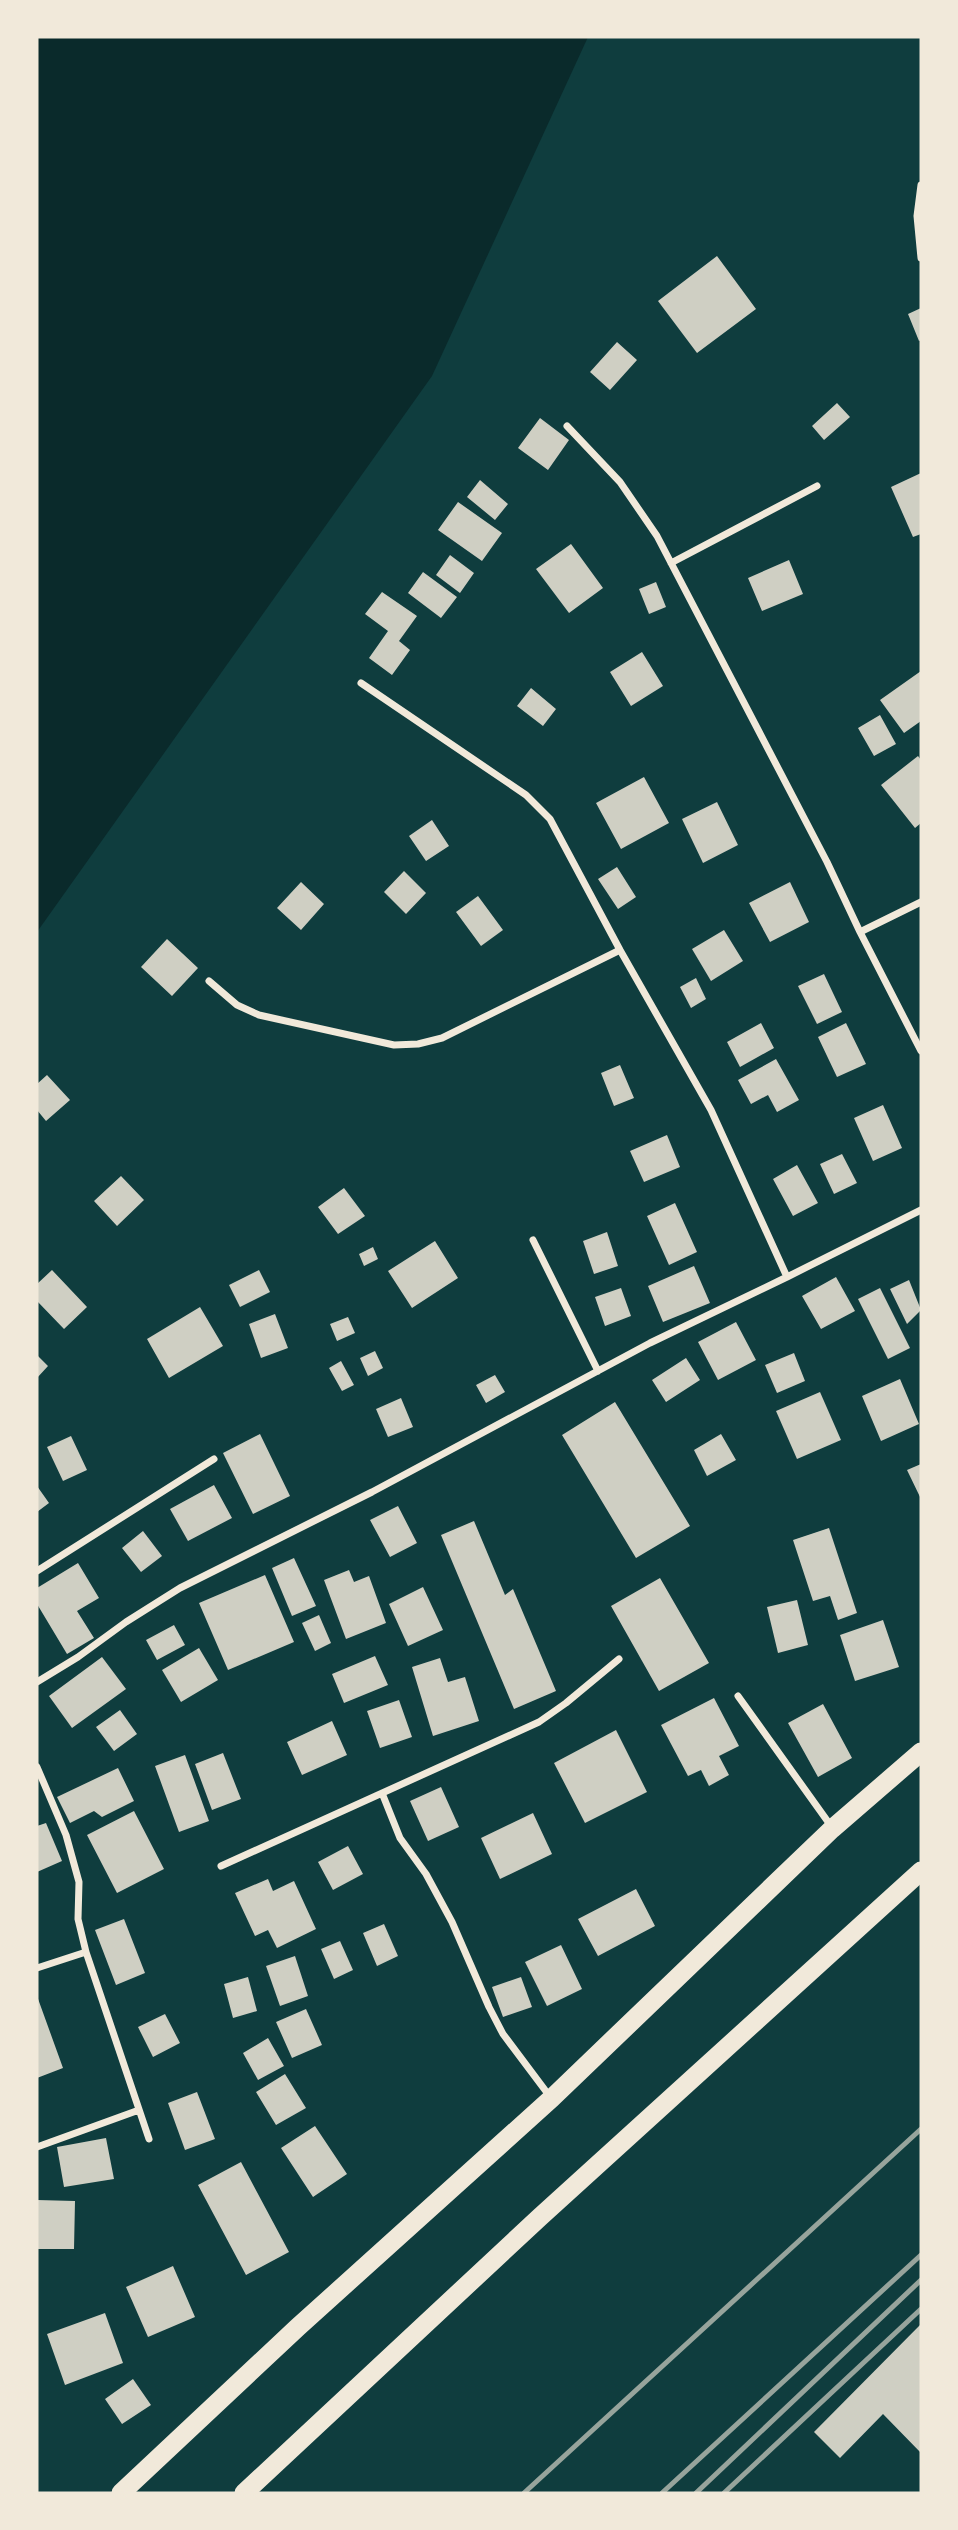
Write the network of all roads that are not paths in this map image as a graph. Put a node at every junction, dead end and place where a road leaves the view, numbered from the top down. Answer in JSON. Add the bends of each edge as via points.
{"nodes":[{"id":1,"x":921,"y":186,"type":"edge"},
{"id":2,"x":921,"y":258,"type":"edge"},
{"id":3,"x":567,"y":426,"type":"dead end"},
{"id":4,"x":817,"y":486,"type":"dead end"},
{"id":5,"x":671,"y":563,"type":"junction"},
{"id":6,"x":361,"y":683,"type":"dead end"},
{"id":7,"x":921,"y":902,"type":"edge"},
{"id":8,"x":860,"y":932,"type":"junction"},
{"id":9,"x":620,"y":950,"type":"junction"},
{"id":10,"x":209,"y":981,"type":"dead end"},
{"id":11,"x":921,"y":1051,"type":"edge"},
{"id":12,"x":921,"y":1210,"type":"edge"},
{"id":13,"x":533,"y":1241,"type":"dead end"},
{"id":14,"x":787,"y":1277,"type":"junction"},
{"id":15,"x":598,"y":1371,"type":"junction"},
{"id":16,"x":214,"y":1460,"type":"dead end"},
{"id":17,"x":37,"y":1571,"type":"edge"},
{"id":18,"x":619,"y":1659,"type":"dead end"},
{"id":19,"x":37,"y":1682,"type":"edge"},
{"id":20,"x":738,"y":1696,"type":"dead end"},
{"id":21,"x":921,"y":1752,"type":"edge"},
{"id":22,"x":37,"y":1767,"type":"edge"},
{"id":23,"x":382,"y":1793,"type":"junction"},
{"id":24,"x":832,"y":1829,"type":"junction"},
{"id":25,"x":220,"y":1866,"type":"dead end"},
{"id":26,"x":921,"y":1871,"type":"edge"},
{"id":27,"x":86,"y":1952,"type":"junction"},
{"id":28,"x":37,"y":1968,"type":"edge"},
{"id":29,"x":552,"y":2098,"type":"junction"},
{"id":30,"x":139,"y":2110,"type":"junction"},
{"id":31,"x":149,"y":2138,"type":"dead end"},
{"id":32,"x":37,"y":2147,"type":"edge"},
{"id":33,"x":121,"y":2493,"type":"edge"},
{"id":34,"x":244,"y":2493,"type":"edge"}],
"edges":[{"from":1,"to":2,"type":"street","via":[[917,216]]},
{"from":3,"to":5,"type":"street","via":[[620,482]]},
{"from":4,"to":5,"type":"street"},
{"from":5,"to":8,"type":"street"},
{"from":6,"to":9,"type":"street","via":[[542,808]]},
{"from":7,"to":8,"type":"street"},
{"from":8,"to":11,"type":"street"},
{"from":9,"to":10,"type":"street","via":[[442,1038],[418,1044],[394,1045],[259,1015],[237,1005]]},
{"from":9,"to":14,"type":"street","via":[[711,1110]]},
{"from":12,"to":14,"type":"street"},
{"from":13,"to":15,"type":"street"},
{"from":14,"to":15,"type":"street"},
{"from":15,"to":19,"type":"street","via":[[180,1588]]},
{"from":16,"to":17,"type":"street"},
{"from":18,"to":23,"type":"street","via":[[539,1722]]},
{"from":20,"to":24,"type":"street"},
{"from":21,"to":24,"type":"highway"},
{"from":22,"to":27,"type":"street","via":[[75,1864],[78,1919]]},
{"from":23,"to":25,"type":"street"},
{"from":23,"to":29,"type":"street","via":[[400,1838],[452,1922],[503,2034]]},
{"from":24,"to":29,"type":"highway"},
{"from":26,"to":34,"type":"highway"},
{"from":27,"to":28,"type":"street"},
{"from":27,"to":30,"type":"street"},
{"from":29,"to":33,"type":"highway"},
{"from":30,"to":31,"type":"street"},
{"from":30,"to":32,"type":"street"}]}
